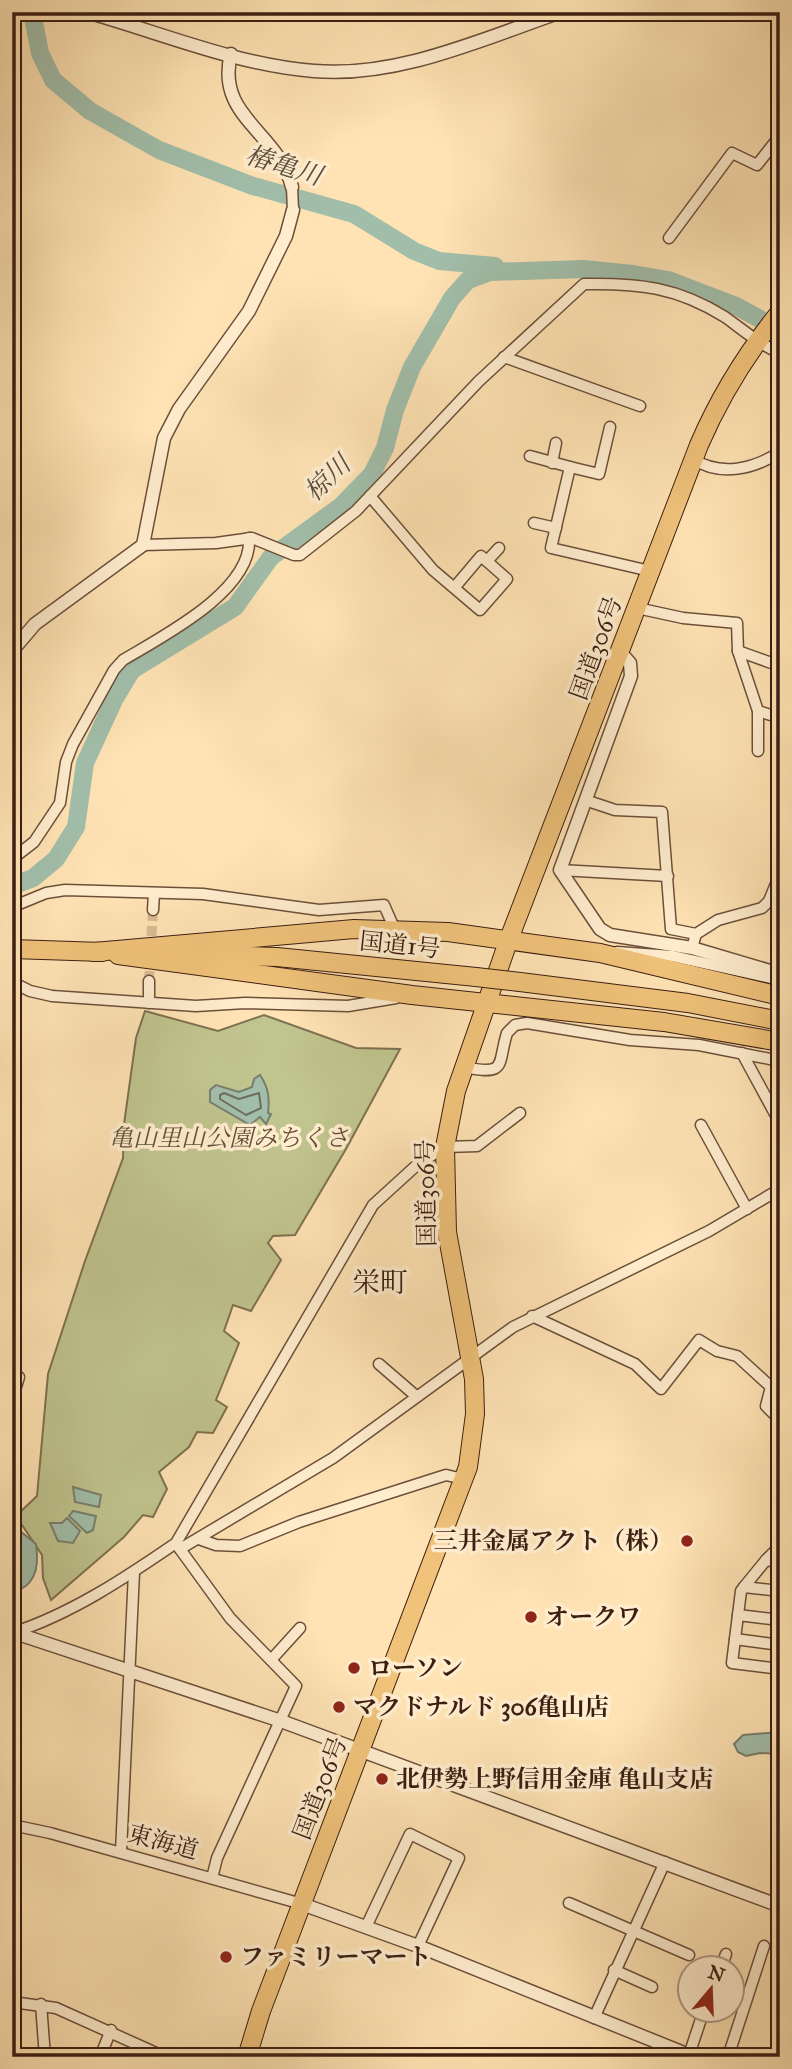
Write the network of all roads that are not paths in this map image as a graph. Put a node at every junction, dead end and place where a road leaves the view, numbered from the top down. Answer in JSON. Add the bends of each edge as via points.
{"nodes":[{"id":1,"x":87,"y":12,"type":"edge"},
{"id":2,"x":561,"y":12,"type":"edge"},
{"id":3,"x":231,"y":54,"type":"junction"},
{"id":4,"x":778,"y":141,"type":"edge"},
{"id":5,"x":292,"y":187,"type":"joint"},
{"id":6,"x":293,"y":210,"type":"joint"},
{"id":7,"x":669,"y":238,"type":"dead end"},
{"id":8,"x":780,"y":312,"type":"edge"},
{"id":9,"x":757,"y":341,"type":"junction"},
{"id":10,"x":780,"y":353,"type":"edge"},
{"id":11,"x":504,"y":357,"type":"junction"},
{"id":12,"x":640,"y":405,"type":"dead end"},
{"id":13,"x":610,"y":427,"type":"dead end"},
{"id":14,"x":556,"y":443,"type":"dead end"},
{"id":15,"x":780,"y":452,"type":"edge"},
{"id":16,"x":530,"y":456,"type":"dead end"},
{"id":17,"x":693,"y":459,"type":"junction"},
{"id":18,"x":552,"y":463,"type":"junction"},
{"id":19,"x":570,"y":467,"type":"junction"},
{"id":20,"x":370,"y":496,"type":"junction"},
{"id":21,"x":534,"y":523,"type":"dead end"},
{"id":22,"x":556,"y":527,"type":"junction"},
{"id":23,"x":253,"y":539,"type":"junction"},
{"id":24,"x":143,"y":545,"type":"junction"},
{"id":25,"x":499,"y":548,"type":"dead end"},
{"id":26,"x":487,"y":561,"type":"junction"},
{"id":27,"x":650,"y":571,"type":"junction"},
{"id":28,"x":454,"y":588,"type":"junction"},
{"id":29,"x":637,"y":608,"type":"junction"},
{"id":30,"x":12,"y":651,"type":"edge"},
{"id":31,"x":738,"y":651,"type":"junction"},
{"id":32,"x":621,"y":653,"type":"junction"},
{"id":33,"x":780,"y":666,"type":"edge"},
{"id":34,"x":758,"y":710,"type":"junction"},
{"id":35,"x":780,"y":718,"type":"edge"},
{"id":36,"x":758,"y":751,"type":"dead end"},
{"id":37,"x":585,"y":800,"type":"junction"},
{"id":38,"x":12,"y":859,"type":"edge"},
{"id":39,"x":560,"y":870,"type":"junction"},
{"id":40,"x":780,"y":874,"type":"edge"},
{"id":41,"x":668,"y":876,"type":"junction"},
{"id":42,"x":154,"y":893,"type":"junction"},
{"id":43,"x":12,"y":907,"type":"edge"},
{"id":44,"x":153,"y":910,"type":"tunnel mouth"},
{"id":45,"x":395,"y":930,"type":"junction"},
{"id":46,"x":696,"y":933,"type":"junction"},
{"id":47,"x":509,"y":939,"type":"junction"},
{"id":48,"x":692,"y":948,"type":"junction"},
{"id":49,"x":15,"y":950,"type":"edge"},
{"id":50,"x":94,"y":952,"type":"junction"},
{"id":51,"x":600,"y":953,"type":"junction"},
{"id":52,"x":780,"y":974,"type":"edge"},
{"id":53,"x":780,"y":980,"type":"edge"},
{"id":54,"x":149,"y":981,"type":"tunnel mouth"},
{"id":55,"x":12,"y":982,"type":"edge"},
{"id":56,"x":412,"y":995,"type":"junction"},
{"id":57,"x":780,"y":996,"type":"edge"},
{"id":58,"x":487,"y":1002,"type":"junction"},
{"id":59,"x":149,"y":1003,"type":"junction"},
{"id":60,"x":780,"y":1020,"type":"edge"},
{"id":61,"x":780,"y":1042,"type":"edge"},
{"id":62,"x":742,"y":1053,"type":"junction"},
{"id":63,"x":780,"y":1061,"type":"edge"},
{"id":64,"x":464,"y":1067,"type":"junction"},
{"id":65,"x":520,"y":1112,"type":"dead end"},
{"id":66,"x":780,"y":1123,"type":"edge"},
{"id":67,"x":701,"y":1125,"type":"dead end"},
{"id":68,"x":445,"y":1147,"type":"junction"},
{"id":69,"x":780,"y":1189,"type":"edge"},
{"id":70,"x":747,"y":1209,"type":"junction"},
{"id":71,"x":532,"y":1315,"type":"junction"},
{"id":72,"x":472,"y":1356,"type":"junction"},
{"id":73,"x":379,"y":1364,"type":"dead end"},
{"id":74,"x":19,"y":1377,"type":"dead end"},
{"id":75,"x":416,"y":1396,"type":"junction"},
{"id":76,"x":12,"y":1400,"type":"edge"},
{"id":77,"x":780,"y":1420,"type":"edge"},
{"id":78,"x":463,"y":1479,"type":"junction"},
{"id":79,"x":199,"y":1539,"type":"junction"},
{"id":80,"x":178,"y":1546,"type":"junction"},
{"id":81,"x":780,"y":1546,"type":"edge"},
{"id":82,"x":766,"y":1560,"type":"junction"},
{"id":83,"x":780,"y":1562,"type":"edge"},
{"id":84,"x":134,"y":1572,"type":"junction"},
{"id":85,"x":744,"y":1587,"type":"junction"},
{"id":86,"x":780,"y":1591,"type":"edge"},
{"id":87,"x":738,"y":1615,"type":"junction"},
{"id":88,"x":780,"y":1620,"type":"edge"},
{"id":89,"x":300,"y":1628,"type":"dead end"},
{"id":90,"x":13,"y":1633,"type":"edge"},
{"id":91,"x":735,"y":1639,"type":"junction"},
{"id":92,"x":780,"y":1644,"type":"edge"},
{"id":93,"x":271,"y":1660,"type":"junction"},
{"id":94,"x":780,"y":1669,"type":"edge"},
{"id":95,"x":127,"y":1670,"type":"junction"},
{"id":96,"x":281,"y":1721,"type":"junction"},
{"id":97,"x":361,"y":1749,"type":"junction"},
{"id":98,"x":12,"y":1825,"type":"edge"},
{"id":99,"x":121,"y":1852,"type":"junction"},
{"id":100,"x":665,"y":1862,"type":"junction"},
{"id":101,"x":212,"y":1878,"type":"junction"},
{"id":102,"x":302,"y":1903,"type":"junction"},
{"id":103,"x":569,"y":1903,"type":"dead end"},
{"id":104,"x":780,"y":1906,"type":"edge"},
{"id":105,"x":366,"y":1927,"type":"junction"},
{"id":106,"x":632,"y":1932,"type":"junction"},
{"id":107,"x":418,"y":1946,"type":"junction"},
{"id":108,"x":764,"y":1946,"type":"dead end"},
{"id":109,"x":687,"y":1954,"type":"edge"},
{"id":110,"x":614,"y":1970,"type":"junction"},
{"id":111,"x":652,"y":1987,"type":"dead end"},
{"id":112,"x":12,"y":2004,"type":"edge"},
{"id":113,"x":41,"y":2004,"type":"junction"},
{"id":114,"x":594,"y":2018,"type":"junction"},
{"id":115,"x":700,"y":2024,"type":"edge"},
{"id":116,"x":111,"y":2030,"type":"junction"},
{"id":117,"x":12,"y":2039,"type":"edge"},
{"id":118,"x":691,"y":2056,"type":"edge"},
{"id":119,"x":45,"y":2057,"type":"edge"},
{"id":120,"x":100,"y":2057,"type":"edge"},
{"id":121,"x":165,"y":2057,"type":"edge"},
{"id":122,"x":247,"y":2057,"type":"edge"},
{"id":123,"x":728,"y":2057,"type":"edge"}],
"edges":[{"from":1,"to":3,"type":"street"},
{"from":2,"to":3,"type":"street","via":[[432,56],[373,68],[314,72]]},
{"from":3,"to":5,"type":"street","via":[[226,77],[231,97],[275,149]]},
{"from":4,"to":7,"type":"street","via":[[757,165],[732,153]]},
{"from":5,"to":6,"type":"street"},
{"from":6,"to":24,"type":"street","via":[[286,236],[249,311],[185,400],[164,438]]},
{"from":8,"to":9,"type":"highway","name":"国道306号"},
{"from":9,"to":10,"type":"street"},
{"from":9,"to":11,"type":"street","via":[[711,309],[663,288],[584,284]]},
{"from":9,"to":17,"type":"highway","name":"国道306号","via":[[715,408]]},
{"from":11,"to":12,"type":"street"},
{"from":11,"to":20,"type":"street"},
{"from":13,"to":19,"type":"street","via":[[598,474]]},
{"from":14,"to":18,"type":"street"},
{"from":15,"to":17,"type":"street","via":[[738,469],[716,469]]},
{"from":16,"to":18,"type":"street"},
{"from":17,"to":27,"type":"highway","name":"国道306号"},
{"from":18,"to":19,"type":"street"},
{"from":19,"to":22,"type":"street"},
{"from":20,"to":23,"type":"street","via":[[340,526],[294,555]]},
{"from":20,"to":28,"type":"street"},
{"from":21,"to":22,"type":"street"},
{"from":22,"to":27,"type":"street","via":[[551,548]]},
{"from":23,"to":24,"type":"street"},
{"from":23,"to":38,"type":"street","via":[[219,598],[114,670],[73,744],[60,803],[33,842]]},
{"from":24,"to":30,"type":"street","via":[[35,624]]},
{"from":25,"to":26,"type":"street"},
{"from":26,"to":28,"type":"street","via":[[481,556]]},
{"from":26,"to":28,"type":"street","via":[[507,579],[480,610]]},
{"from":27,"to":29,"type":"highway","name":"国道306号"},
{"from":29,"to":31,"type":"street","via":[[737,623]]},
{"from":29,"to":32,"type":"highway","name":"国道306号"},
{"from":31,"to":33,"type":"street"},
{"from":31,"to":34,"type":"street"},
{"from":32,"to":37,"type":"street","via":[[630,663],[631,677]]},
{"from":32,"to":47,"type":"highway","name":"国道306号"},
{"from":34,"to":35,"type":"street"},
{"from":34,"to":36,"type":"street"},
{"from":37,"to":39,"type":"street"},
{"from":37,"to":41,"type":"street","via":[[615,810],[662,812]]},
{"from":39,"to":41,"type":"street"},
{"from":39,"to":48,"type":"street","via":[[600,929],[610,935]]},
{"from":40,"to":46,"type":"street","via":[[762,908],[718,920]]},
{"from":41,"to":46,"type":"street","via":[[671,929]]},
{"from":42,"to":43,"type":"street","via":[[65,890]]},
{"from":42,"to":44,"type":"street"},
{"from":42,"to":45,"type":"street","via":[[203,894],[319,910],[384,905]]},
{"from":45,"to":47,"type":"highway"},
{"from":45,"to":50,"type":"highway","via":[[354,929]]},
{"from":46,"to":48,"type":"street"},
{"from":47,"to":51,"type":"highway"},
{"from":47,"to":58,"type":"highway","name":"国道306号"},
{"from":48,"to":52,"type":"street"},
{"from":49,"to":50,"type":"highway","name":"国道1号"},
{"from":50,"to":56,"type":"highway"},
{"from":50,"to":60,"type":"highway","name":"国道1号","bridge":true,"via":[[276,957],[520,982],[688,1003]]},
{"from":51,"to":53,"type":"street","via":[[647,952]]},
{"from":51,"to":57,"type":"highway"},
{"from":54,"to":59,"type":"street"},
{"from":55,"to":59,"type":"street","via":[[52,996]]},
{"from":56,"to":58,"type":"highway"},
{"from":56,"to":59,"type":"street","via":[[348,1006]]},
{"from":58,"to":61,"type":"highway","via":[[664,1022]]},
{"from":58,"to":64,"type":"highway","name":"国道306号"},
{"from":62,"to":63,"type":"street"},
{"from":62,"to":64,"type":"street","via":[[521,1024],[507,1033],[505,1053],[497,1068],[486,1072]]},
{"from":62,"to":66,"type":"street"},
{"from":64,"to":68,"type":"highway","name":"国道306号"},
{"from":65,"to":68,"type":"street","via":[[477,1146]]},
{"from":67,"to":70,"type":"street"},
{"from":68,"to":72,"type":"highway","name":"国道306号","via":[[447,1232]]},
{"from":68,"to":80,"type":"street","via":[[418,1164],[373,1205]]},
{"from":69,"to":70,"type":"street"},
{"from":70,"to":71,"type":"street"},
{"from":71,"to":72,"type":"street"},
{"from":71,"to":77,"type":"street","via":[[626,1359],[661,1389],[699,1340],[737,1356],[771,1387],[766,1406]]},
{"from":72,"to":75,"type":"street"},
{"from":72,"to":78,"type":"highway","name":"国道306号","via":[[475,1414]]},
{"from":73,"to":75,"type":"street"},
{"from":74,"to":76,"type":"street"},
{"from":75,"to":79,"type":"street","via":[[333,1458]]},
{"from":78,"to":79,"type":"street","via":[[446,1475],[240,1546]]},
{"from":78,"to":97,"type":"highway","name":"国道306号"},
{"from":79,"to":80,"type":"street"},
{"from":80,"to":84,"type":"street"},
{"from":80,"to":93,"type":"street","via":[[230,1618]]},
{"from":81,"to":82,"type":"street"},
{"from":82,"to":83,"type":"street"},
{"from":82,"to":85,"type":"street"},
{"from":84,"to":90,"type":"street","via":[[31,1628]]},
{"from":84,"to":95,"type":"street"},
{"from":85,"to":86,"type":"street"},
{"from":85,"to":87,"type":"street"},
{"from":87,"to":88,"type":"street"},
{"from":87,"to":91,"type":"street"},
{"from":89,"to":93,"type":"street"},
{"from":90,"to":95,"type":"street"},
{"from":91,"to":92,"type":"street"},
{"from":91,"to":94,"type":"street","via":[[732,1663]]},
{"from":93,"to":96,"type":"street","via":[[296,1686]]},
{"from":95,"to":96,"type":"street"},
{"from":95,"to":99,"type":"street"},
{"from":96,"to":97,"type":"street"},
{"from":96,"to":101,"type":"street"},
{"from":97,"to":100,"type":"street"},
{"from":97,"to":102,"type":"highway","name":"国道306号"},
{"from":98,"to":99,"type":"street","name":"東海道"},
{"from":99,"to":101,"type":"street","name":"東海道"},
{"from":100,"to":104,"type":"street"},
{"from":100,"to":106,"type":"street"},
{"from":101,"to":102,"type":"street","name":"東海道"},
{"from":102,"to":105,"type":"street"},
{"from":102,"to":122,"type":"highway","name":"国道306号"},
{"from":103,"to":106,"type":"street"},
{"from":105,"to":107,"type":"street"},
{"from":105,"to":107,"type":"street","via":[[410,1834],[459,1858]]},
{"from":106,"to":109,"type":"street"},
{"from":106,"to":110,"type":"street"},
{"from":107,"to":114,"type":"street"},
{"from":108,"to":123,"type":"street"},
{"from":110,"to":111,"type":"street"},
{"from":110,"to":114,"type":"street"},
{"from":112,"to":113,"type":"street"},
{"from":112,"to":117,"type":"street"},
{"from":113,"to":116,"type":"street"},
{"from":113,"to":119,"type":"street"},
{"from":114,"to":118,"type":"street"},
{"from":115,"to":118,"type":"street"},
{"from":116,"to":120,"type":"street"},
{"from":116,"to":121,"type":"street"}]}
